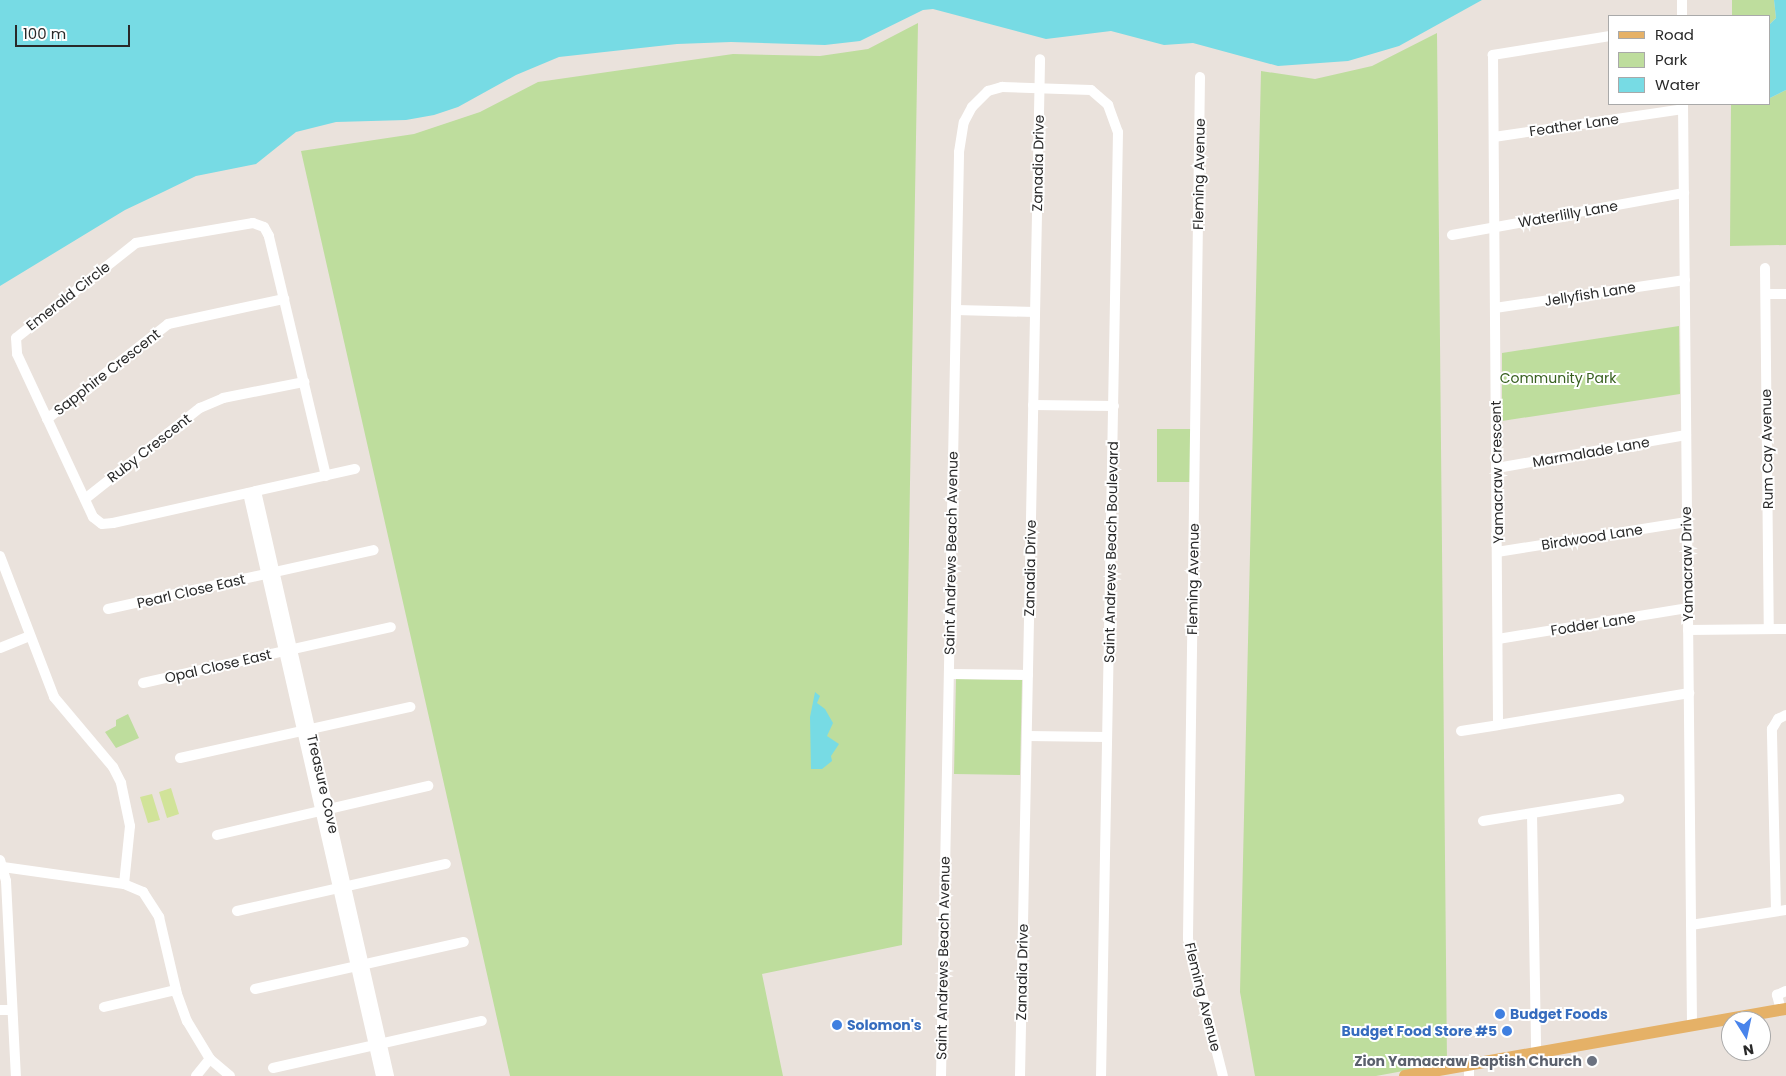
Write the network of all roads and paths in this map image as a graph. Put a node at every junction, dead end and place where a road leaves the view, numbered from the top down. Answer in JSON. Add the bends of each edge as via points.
{"nodes":[{"id":1,"x":1682,"y":0,"type":"edge"},
{"id":2,"x":1682,"y":15,"type":"edge"},
{"id":3,"x":1608,"y":36,"type":"edge"},
{"id":4,"x":1040,"y":59,"type":"dead end"},
{"id":5,"x":1200,"y":77,"type":"dead end"},
{"id":6,"x":1039,"y":87,"type":"junction"},
{"id":7,"x":1683,"y":106,"type":"edge"},
{"id":8,"x":1494,"y":136,"type":"junction"},
{"id":9,"x":1684,"y":193,"type":"junction"},
{"id":10,"x":1494,"y":228,"type":"junction"},
{"id":11,"x":1452,"y":235,"type":"dead end"},
{"id":12,"x":1764,"y":268,"type":"dead end"},
{"id":13,"x":1685,"y":280,"type":"junction"},
{"id":14,"x":1766,"y":294,"type":"junction"},
{"id":15,"x":1786,"y":294,"type":"edge"},
{"id":16,"x":284,"y":299,"type":"junction"},
{"id":17,"x":1495,"y":308,"type":"junction"},
{"id":18,"x":956,"y":310,"type":"junction"},
{"id":19,"x":1035,"y":312,"type":"junction"},
{"id":20,"x":304,"y":382,"type":"junction"},
{"id":21,"x":1033,"y":405,"type":"junction"},
{"id":22,"x":1114,"y":406,"type":"junction"},
{"id":23,"x":47,"y":419,"type":"junction"},
{"id":24,"x":1686,"y":435,"type":"junction"},
{"id":25,"x":1497,"y":468,"type":"junction"},
{"id":26,"x":355,"y":469,"type":"dead end"},
{"id":27,"x":326,"y":476,"type":"junction"},
{"id":28,"x":252,"y":492,"type":"junction"},
{"id":29,"x":85,"y":498,"type":"junction"},
{"id":30,"x":1687,"y":522,"type":"junction"},
{"id":31,"x":374,"y":550,"type":"dead end"},
{"id":32,"x":1498,"y":552,"type":"junction"},
{"id":33,"x":0,"y":556,"type":"edge"},
{"id":34,"x":270,"y":573,"type":"junction"},
{"id":35,"x":1688,"y":608,"type":"junction"},
{"id":36,"x":108,"y":609,"type":"dead end"},
{"id":37,"x":391,"y":627,"type":"dead end"},
{"id":38,"x":1769,"y":629,"type":"junction"},
{"id":39,"x":1786,"y":629,"type":"edge"},
{"id":40,"x":1688,"y":630,"type":"junction"},
{"id":41,"x":29,"y":636,"type":"junction"},
{"id":42,"x":1498,"y":639,"type":"junction"},
{"id":43,"x":0,"y":648,"type":"edge"},
{"id":44,"x":288,"y":650,"type":"junction"},
{"id":45,"x":949,"y":674,"type":"junction"},
{"id":46,"x":1028,"y":675,"type":"junction"},
{"id":47,"x":143,"y":683,"type":"dead end"},
{"id":48,"x":1689,"y":693,"type":"junction"},
{"id":49,"x":410,"y":707,"type":"dead end"},
{"id":50,"x":1786,"y":715,"type":"edge"},
{"id":51,"x":1498,"y":725,"type":"junction"},
{"id":52,"x":306,"y":730,"type":"junction"},
{"id":53,"x":1461,"y":731,"type":"dead end"},
{"id":54,"x":1026,"y":736,"type":"junction"},
{"id":55,"x":1107,"y":737,"type":"junction"},
{"id":56,"x":180,"y":758,"type":"dead end"},
{"id":57,"x":428,"y":786,"type":"dead end"},
{"id":58,"x":1619,"y":799,"type":"dead end"},
{"id":59,"x":324,"y":810,"type":"junction"},
{"id":60,"x":1781,"y":810,"type":"edge"},
{"id":61,"x":1532,"y":814,"type":"junction"},
{"id":62,"x":1482,"y":821,"type":"dead end"},
{"id":63,"x":217,"y":835,"type":"dead end"},
{"id":64,"x":1,"y":864,"type":"edge"},
{"id":65,"x":446,"y":864,"type":"dead end"},
{"id":66,"x":124,"y":884,"type":"junction"},
{"id":67,"x":342,"y":888,"type":"junction"},
{"id":68,"x":1781,"y":910,"type":"edge"},
{"id":69,"x":238,"y":911,"type":"dead end"},
{"id":70,"x":1691,"y":925,"type":"junction"},
{"id":71,"x":464,"y":942,"type":"dead end"},
{"id":72,"x":360,"y":966,"type":"junction"},
{"id":73,"x":255,"y":989,"type":"dead end"},
{"id":74,"x":176,"y":990,"type":"junction"},
{"id":75,"x":1786,"y":992,"type":"edge"},
{"id":76,"x":104,"y":1007,"type":"dead end"},
{"id":77,"x":1783,"y":1009,"type":"edge"},
{"id":78,"x":0,"y":1010,"type":"edge"},
{"id":79,"x":12,"y":1010,"type":"junction"},
{"id":80,"x":482,"y":1021,"type":"dead end"},
{"id":81,"x":1692,"y":1025,"type":"junction"},
{"id":82,"x":378,"y":1044,"type":"junction"},
{"id":83,"x":1536,"y":1054,"type":"junction"},
{"id":84,"x":210,"y":1059,"type":"junction"},
{"id":85,"x":273,"y":1068,"type":"dead end"},
{"id":86,"x":1463,"y":1071,"type":"edge"},
{"id":87,"x":16,"y":1076,"type":"edge"},
{"id":88,"x":196,"y":1076,"type":"edge"},
{"id":89,"x":230,"y":1076,"type":"edge"},
{"id":90,"x":381,"y":1076,"type":"edge"},
{"id":91,"x":389,"y":1076,"type":"edge"},
{"id":92,"x":941,"y":1076,"type":"edge"},
{"id":93,"x":1020,"y":1076,"type":"edge"},
{"id":94,"x":1101,"y":1076,"type":"edge"},
{"id":95,"x":1223,"y":1076,"type":"edge"},
{"id":96,"x":1406,"y":1076,"type":"edge"}],
"edges":[{"from":1,"to":2,"type":"street"},
{"from":3,"to":8,"type":"street","name":"Yamacraw Crescent","via":[[1493,56]]},
{"from":4,"to":6,"type":"street","name":"Zanadia Drive"},
{"from":5,"to":95,"type":"street","name":"Fleming Avenue","via":[[1188,939]]},
{"from":6,"to":18,"type":"street","name":"Saint Andrews Beach Avenue","via":[[1002,87],[988,91],[972,107],[964,122],[959,152]]},
{"from":6,"to":19,"type":"street","name":"Zanadia Drive"},
{"from":6,"to":22,"type":"street","name":"Saint Andrews Beach Boulevard","via":[[1091,90],[1105,100],[1117,125]]},
{"from":7,"to":8,"type":"street","name":"Feather Lane"},
{"from":7,"to":9,"type":"street","name":"Yamacraw Drive"},
{"from":8,"to":10,"type":"street","name":"Yamacraw Crescent"},
{"from":9,"to":10,"type":"street","name":"Waterlilly Lane"},
{"from":9,"to":13,"type":"street","name":"Yamacraw Drive"},
{"from":10,"to":11,"type":"street","name":"Waterlilly Lane"},
{"from":10,"to":17,"type":"street","name":"Yamacraw Crescent"},
{"from":12,"to":14,"type":"street","name":"Rum Cay Avenue"},
{"from":13,"to":17,"type":"street","name":"Jellyfish Lane"},
{"from":13,"to":24,"type":"street","name":"Yamacraw Drive"},
{"from":14,"to":15,"type":"street"},
{"from":14,"to":38,"type":"street","name":"Rum Cay Avenue"},
{"from":16,"to":20,"type":"street","name":"Emerald Circle"},
{"from":16,"to":23,"type":"street","name":"Sapphire Crescent","via":[[168,324]]},
{"from":16,"to":23,"type":"street","name":"Emerald Circle","via":[[264,227],[253,224],[136,243],[16,338],[17,354]]},
{"from":17,"to":25,"type":"street","name":"Yamacraw Crescent"},
{"from":18,"to":19,"type":"street"},
{"from":18,"to":45,"type":"street","name":"Saint Andrews Beach Avenue"},
{"from":19,"to":21,"type":"street","name":"Zanadia Drive"},
{"from":20,"to":27,"type":"street","name":"Emerald Circle"},
{"from":20,"to":29,"type":"street","name":"Ruby Crescent","via":[[223,398],[200,408]]},
{"from":21,"to":22,"type":"street"},
{"from":21,"to":46,"type":"street","name":"Zanadia Drive"},
{"from":22,"to":55,"type":"street","name":"Saint Andrews Beach Boulevard"},
{"from":23,"to":29,"type":"street","name":"Emerald Circle"},
{"from":24,"to":25,"type":"street","name":"Marmalade Lane"},
{"from":24,"to":30,"type":"street","name":"Yamacraw Drive"},
{"from":25,"to":32,"type":"street","name":"Yamacraw Crescent"},
{"from":26,"to":27,"type":"street","name":"Emerald Circle"},
{"from":27,"to":28,"type":"street","name":"Emerald Circle"},
{"from":28,"to":29,"type":"street","name":"Emerald Circle","via":[[102,524],[93,517]]},
{"from":28,"to":34,"type":"street","name":"Treasure Cove"},
{"from":30,"to":32,"type":"street","name":"Birdwood Lane"},
{"from":30,"to":35,"type":"street","name":"Yamacraw Drive"},
{"from":31,"to":34,"type":"street","name":"Pearl Close East"},
{"from":32,"to":42,"type":"street","name":"Yamacraw Crescent"},
{"from":33,"to":41,"type":"street"},
{"from":34,"to":36,"type":"street","name":"Pearl Close East"},
{"from":34,"to":44,"type":"street","name":"Treasure Cove"},
{"from":35,"to":40,"type":"street","name":"Yamacraw Drive"},
{"from":35,"to":42,"type":"street","name":"Fodder Lane"},
{"from":37,"to":44,"type":"street","name":"Opal Close East"},
{"from":38,"to":39,"type":"street"},
{"from":38,"to":40,"type":"street"},
{"from":40,"to":48,"type":"street","name":"Yamacraw Drive"},
{"from":41,"to":43,"type":"street"},
{"from":41,"to":66,"type":"street","via":[[54,697],[113,767],[122,783],[130,826]]},
{"from":42,"to":51,"type":"street","name":"Yamacraw Crescent"},
{"from":44,"to":47,"type":"street","name":"Opal Close East"},
{"from":44,"to":52,"type":"street","name":"Treasure Cove"},
{"from":45,"to":46,"type":"street"},
{"from":45,"to":92,"type":"street","name":"Saint Andrews Beach Avenue"},
{"from":46,"to":54,"type":"street","name":"Zanadia Drive"},
{"from":48,"to":51,"type":"street"},
{"from":48,"to":70,"type":"street","name":"Yamacraw Drive"},
{"from":49,"to":52,"type":"street"},
{"from":50,"to":60,"type":"street","via":[[1778,719],[1772,729]]},
{"from":51,"to":53,"type":"street"},
{"from":52,"to":56,"type":"street"},
{"from":52,"to":59,"type":"street","name":"Treasure Cove"},
{"from":54,"to":55,"type":"street"},
{"from":54,"to":93,"type":"street","name":"Zanadia Drive"},
{"from":55,"to":94,"type":"street","name":"Saint Andrews Beach Boulevard"},
{"from":57,"to":59,"type":"street"},
{"from":58,"to":61,"type":"street"},
{"from":59,"to":63,"type":"street"},
{"from":59,"to":67,"type":"street","name":"Treasure Cove"},
{"from":60,"to":68,"type":"street"},
{"from":61,"to":62,"type":"street"},
{"from":61,"to":83,"type":"street"},
{"from":64,"to":66,"type":"street"},
{"from":64,"to":79,"type":"street"},
{"from":65,"to":67,"type":"street"},
{"from":66,"to":74,"type":"street","via":[[143,892],[159,917]]},
{"from":67,"to":69,"type":"street"},
{"from":67,"to":72,"type":"street","name":"Treasure Cove"},
{"from":68,"to":70,"type":"street"},
{"from":70,"to":81,"type":"street","name":"Yamacraw Drive"},
{"from":71,"to":72,"type":"street"},
{"from":72,"to":73,"type":"street"},
{"from":72,"to":82,"type":"street","name":"Treasure Cove"},
{"from":74,"to":76,"type":"street"},
{"from":74,"to":84,"type":"street","via":[[187,1022]]},
{"from":75,"to":77,"type":"street","via":[[1777,994]]},
{"from":77,"to":81,"type":"main road"},
{"from":78,"to":79,"type":"street"},
{"from":79,"to":87,"type":"street"},
{"from":80,"to":82,"type":"street"},
{"from":81,"to":83,"type":"main road"},
{"from":82,"to":85,"type":"street"},
{"from":82,"to":90,"type":"street","name":"Treasure Cove"},
{"from":82,"to":91,"type":"street","name":"Treasure Cove"},
{"from":83,"to":86,"type":"main road"},
{"from":84,"to":88,"type":"street"},
{"from":84,"to":89,"type":"street"},
{"from":86,"to":96,"type":"main road"}]}
